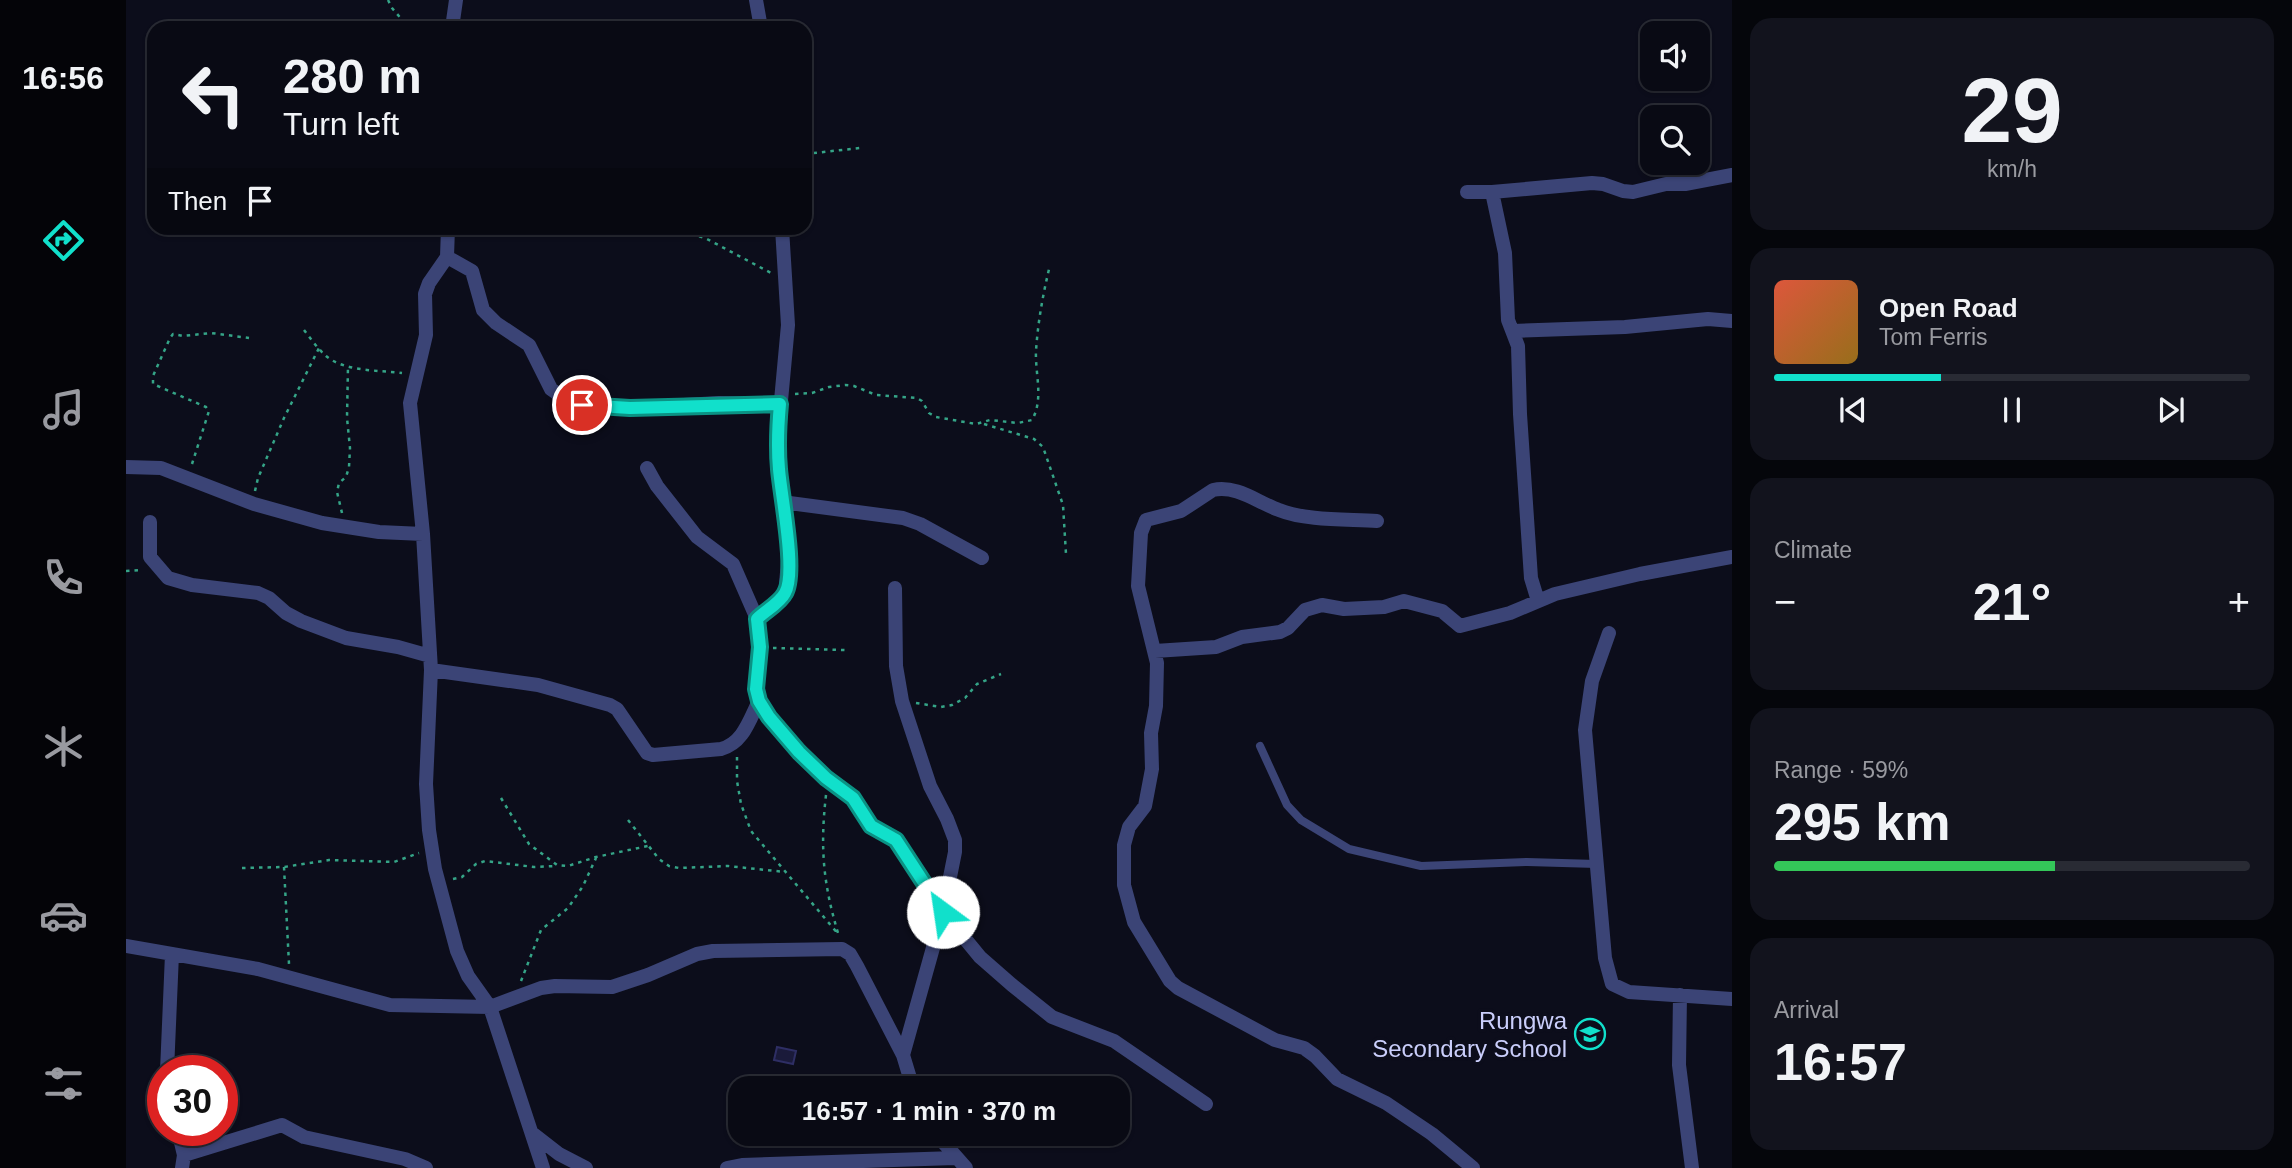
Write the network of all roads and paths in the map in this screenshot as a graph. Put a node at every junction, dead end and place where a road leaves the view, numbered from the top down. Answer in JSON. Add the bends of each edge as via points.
{"nodes":[{"id":1,"x":388,"y":0,"type":"edge"},
{"id":2,"x":456,"y":0,"type":"edge"},
{"id":3,"x":756,"y":0,"type":"edge"},
{"id":4,"x":403,"y":21,"type":"edge"},
{"id":5,"x":453,"y":21,"type":"edge"},
{"id":6,"x":760,"y":21,"type":"edge"},
{"id":7,"x":860,"y":148,"type":"dead end"},
{"id":8,"x":812,"y":153,"type":"edge"},
{"id":9,"x":1732,"y":175,"type":"edge"},
{"id":10,"x":1467,"y":192,"type":"dead end"},
{"id":11,"x":1492,"y":192,"type":"junction"},
{"id":12,"x":449,"y":235,"type":"edge"},
{"id":13,"x":692,"y":235,"type":"edge"},
{"id":14,"x":783,"y":235,"type":"edge"},
{"id":15,"x":447,"y":257,"type":"junction"},
{"id":16,"x":1050,"y":265,"type":"dead end"},
{"id":17,"x":786,"y":282,"type":"junction"},
{"id":18,"x":1732,"y":321,"type":"edge"},
{"id":19,"x":304,"y":330,"type":"dead end"},
{"id":20,"x":1513,"y":331,"type":"junction"},
{"id":21,"x":249,"y":338,"type":"dead end"},
{"id":22,"x":319,"y":348,"type":"junction"},
{"id":23,"x":348,"y":366,"type":"junction"},
{"id":24,"x":416,"y":374,"type":"junction"},
{"id":25,"x":781,"y":399,"type":"junction"},
{"id":26,"x":980,"y":423,"type":"junction"},
{"id":27,"x":126,"y":467,"type":"edge"},
{"id":28,"x":647,"y":468,"type":"dead end"},
{"id":29,"x":187,"y":477,"type":"junction"},
{"id":30,"x":782,"y":502,"type":"junction"},
{"id":31,"x":258,"y":505,"type":"junction"},
{"id":32,"x":1377,"y":521,"type":"dead end"},
{"id":33,"x":150,"y":522,"type":"dead end"},
{"id":34,"x":344,"y":527,"type":"junction"},
{"id":35,"x":423,"y":534,"type":"junction"},
{"id":36,"x":1066,"y":554,"type":"dead end"},
{"id":37,"x":1732,"y":557,"type":"edge"},
{"id":38,"x":982,"y":558,"type":"dead end"},
{"id":39,"x":895,"y":588,"type":"dead end"},
{"id":40,"x":1538,"y":601,"type":"junction"},
{"id":41,"x":757,"y":619,"type":"junction"},
{"id":42,"x":1609,"y":634,"type":"dead end"},
{"id":43,"x":760,"y":647,"type":"junction"},
{"id":44,"x":845,"y":650,"type":"dead end"},
{"id":45,"x":1155,"y":650,"type":"junction"},
{"id":46,"x":430,"y":663,"type":"junction"},
{"id":47,"x":1001,"y":674,"type":"dead end"},
{"id":48,"x":759,"y":701,"type":"junction"},
{"id":49,"x":902,"y":701,"type":"junction"},
{"id":50,"x":736,"y":743,"type":"junction"},
{"id":51,"x":1260,"y":746,"type":"dead end"},
{"id":52,"x":826,"y":778,"type":"junction"},
{"id":53,"x":501,"y":798,"type":"dead end"},
{"id":54,"x":628,"y":821,"type":"dead end"},
{"id":55,"x":648,"y":846,"type":"junction"},
{"id":56,"x":432,"y":851,"type":"junction"},
{"id":57,"x":596,"y":857,"type":"junction"},
{"id":58,"x":1597,"y":864,"type":"junction"},
{"id":59,"x":559,"y":866,"type":"junction"},
{"id":60,"x":284,"y":867,"type":"junction"},
{"id":61,"x":243,"y":868,"type":"dead end"},
{"id":62,"x":785,"y":872,"type":"junction"},
{"id":63,"x":440,"y":887,"type":"junction"},
{"id":64,"x":943,"y":912,"type":"junction"},
{"id":65,"x":840,"y":942,"type":"junction"},
{"id":66,"x":126,"y":946,"type":"edge"},
{"id":67,"x":172,"y":954,"type":"junction"},
{"id":68,"x":290,"y":978,"type":"junction"},
{"id":69,"x":1680,"y":995,"type":"junction"},
{"id":70,"x":514,"y":997,"type":"junction"},
{"id":71,"x":1732,"y":999,"type":"edge"},
{"id":72,"x":490,"y":1007,"type":"junction"},
{"id":73,"x":168,"y":1055,"type":"edge"},
{"id":74,"x":903,"y":1055,"type":"junction"},
{"id":75,"x":909,"y":1076,"type":"edge"},
{"id":76,"x":1206,"y":1104,"type":"dead end"},
{"id":77,"x":532,"y":1133,"type":"junction"},
{"id":78,"x":946,"y":1146,"type":"edge"},
{"id":79,"x":183,"y":1162,"type":"edge"},
{"id":80,"x":960,"y":1163,"type":"edge"},
{"id":81,"x":426,"y":1168,"type":"edge"},
{"id":82,"x":543,"y":1168,"type":"edge"},
{"id":83,"x":586,"y":1168,"type":"edge"},
{"id":84,"x":727,"y":1168,"type":"edge"},
{"id":85,"x":1473,"y":1168,"type":"edge"},
{"id":86,"x":1692,"y":1168,"type":"edge"}],
"edges":[{"from":1,"to":4,"type":"path"},
{"from":2,"to":5,"type":"street"},
{"from":3,"to":6,"type":"street"},
{"from":7,"to":8,"type":"path"},
{"from":9,"to":11,"type":"street","via":[[1633,192],[1592,183]]},
{"from":10,"to":11,"type":"street"},
{"from":11,"to":20,"type":"street","via":[[1505,253],[1507,311]]},
{"from":12,"to":15,"type":"street"},
{"from":13,"to":17,"type":"path","via":[[755,262]]},
{"from":14,"to":17,"type":"street"},
{"from":15,"to":24,"type":"street","via":[[425,294],[426,335]]},
{"from":15,"to":25,"type":"street","via":[[472,271],[483,310],[529,345],[551,390],[565,399],[582,405],[630,408]]},
{"from":16,"to":26,"type":"path","via":[[1040,307],[1034,417],[1026,422]]},
{"from":17,"to":25,"type":"street","via":[[788,326]]},
{"from":18,"to":20,"type":"street"},
{"from":19,"to":22,"type":"path"},
{"from":20,"to":40,"type":"street","via":[[1518,346],[1531,578]]},
{"from":21,"to":29,"type":"path","via":[[173,334],[153,376],[153,384],[206,407],[210,414]]},
{"from":22,"to":23,"type":"path"},
{"from":22,"to":31,"type":"path","via":[[258,478],[254,495]]},
{"from":23,"to":24,"type":"path"},
{"from":23,"to":34,"type":"path","via":[[349,467],[337,492]]},
{"from":24,"to":35,"type":"street","via":[[410,403]]},
{"from":25,"to":26,"type":"path","via":[[854,386],[876,395],[917,398],[931,415]]},
{"from":25,"to":30,"type":"street"},
{"from":26,"to":36,"type":"path","via":[[1034,439],[1043,447],[1063,505]]},
{"from":27,"to":29,"type":"street","via":[[161,468]]},
{"from":28,"to":41,"type":"street","via":[[697,537],[733,564]]},
{"from":29,"to":31,"type":"street"},
{"from":30,"to":38,"type":"street","via":[[903,518]]},
{"from":30,"to":41,"type":"street","via":[[789,551],[786,591]]},
{"from":31,"to":34,"type":"street"},
{"from":32,"to":45,"type":"street","via":[[1287,513],[1240,492],[1218,489],[1181,511],[1146,520],[1138,586]]},
{"from":33,"to":46,"type":"street","via":[[150,557],[168,578],[192,586],[258,593],[301,621],[346,638],[398,647]]},
{"from":34,"to":35,"type":"street"},
{"from":35,"to":46,"type":"street"},
{"from":37,"to":40,"type":"street","via":[[1640,573]]},
{"from":39,"to":49,"type":"street","via":[[896,666]]},
{"from":40,"to":45,"type":"street","via":[[1460,626],[1442,611],[1404,601],[1344,609],[1322,605],[1305,610],[1280,632],[1242,637],[1216,647]]},
{"from":41,"to":43,"type":"street"},
{"from":42,"to":58,"type":"street","via":[[1592,681],[1585,730]]},
{"from":43,"to":44,"type":"path"},
{"from":43,"to":48,"type":"street"},
{"from":45,"to":85,"type":"street","via":[[1157,687],[1149,794],[1124,845],[1124,885],[1134,922],[1147,945],[1178,988],[1275,1040],[1304,1048],[1337,1079],[1386,1103]]},
{"from":46,"to":50,"type":"street","via":[[610,705],[653,755],[721,749]]},
{"from":46,"to":56,"type":"street","via":[[426,784]]},
{"from":47,"to":49,"type":"path","via":[[977,684],[951,705]]},
{"from":48,"to":50,"type":"street"},
{"from":48,"to":52,"type":"street"},
{"from":49,"to":64,"type":"street","via":[[930,786],[955,840]]},
{"from":50,"to":62,"type":"path","via":[[737,781],[751,831]]},
{"from":51,"to":58,"type":"lane","via":[[1287,805],[1301,820],[1349,849],[1420,866]]},
{"from":52,"to":64,"type":"street","via":[[853,798],[871,826],[896,840]]},
{"from":52,"to":65,"type":"path","via":[[823,863]]},
{"from":53,"to":59,"type":"path","via":[[529,845]]},
{"from":54,"to":55,"type":"path"},
{"from":55,"to":57,"type":"path"},
{"from":55,"to":62,"type":"path","via":[[668,866]]},
{"from":56,"to":60,"type":"path","via":[[394,862],[329,860]]},
{"from":56,"to":63,"type":"street"},
{"from":57,"to":59,"type":"path"},
{"from":57,"to":70,"type":"path","via":[[568,908],[541,930]]},
{"from":58,"to":69,"type":"street","via":[[1605,958],[1612,984],[1629,992]]},
{"from":59,"to":63,"type":"path","via":[[485,861]]},
{"from":60,"to":61,"type":"path"},
{"from":60,"to":68,"type":"path"},
{"from":62,"to":65,"type":"path"},
{"from":63,"to":72,"type":"street","via":[[461,962]]},
{"from":64,"to":74,"type":"street"},
{"from":64,"to":76,"type":"street","via":[[980,957],[1052,1017],[1114,1041]]},
{"from":65,"to":70,"type":"street","via":[[713,951],[612,987],[555,986]]},
{"from":65,"to":74,"type":"street"},
{"from":66,"to":67,"type":"street"},
{"from":67,"to":68,"type":"street"},
{"from":67,"to":73,"type":"street"},
{"from":68,"to":72,"type":"street","via":[[390,1005]]},
{"from":69,"to":71,"type":"street"},
{"from":69,"to":86,"type":"street","via":[[1679,1065]]},
{"from":70,"to":72,"type":"street"},
{"from":72,"to":77,"type":"street"},
{"from":74,"to":75,"type":"street"},
{"from":77,"to":82,"type":"street"},
{"from":77,"to":83,"type":"street"},
{"from":78,"to":80,"type":"street"},
{"from":79,"to":81,"type":"street","via":[[282,1125],[304,1137],[405,1159]]},
{"from":80,"to":84,"type":"street"}]}
